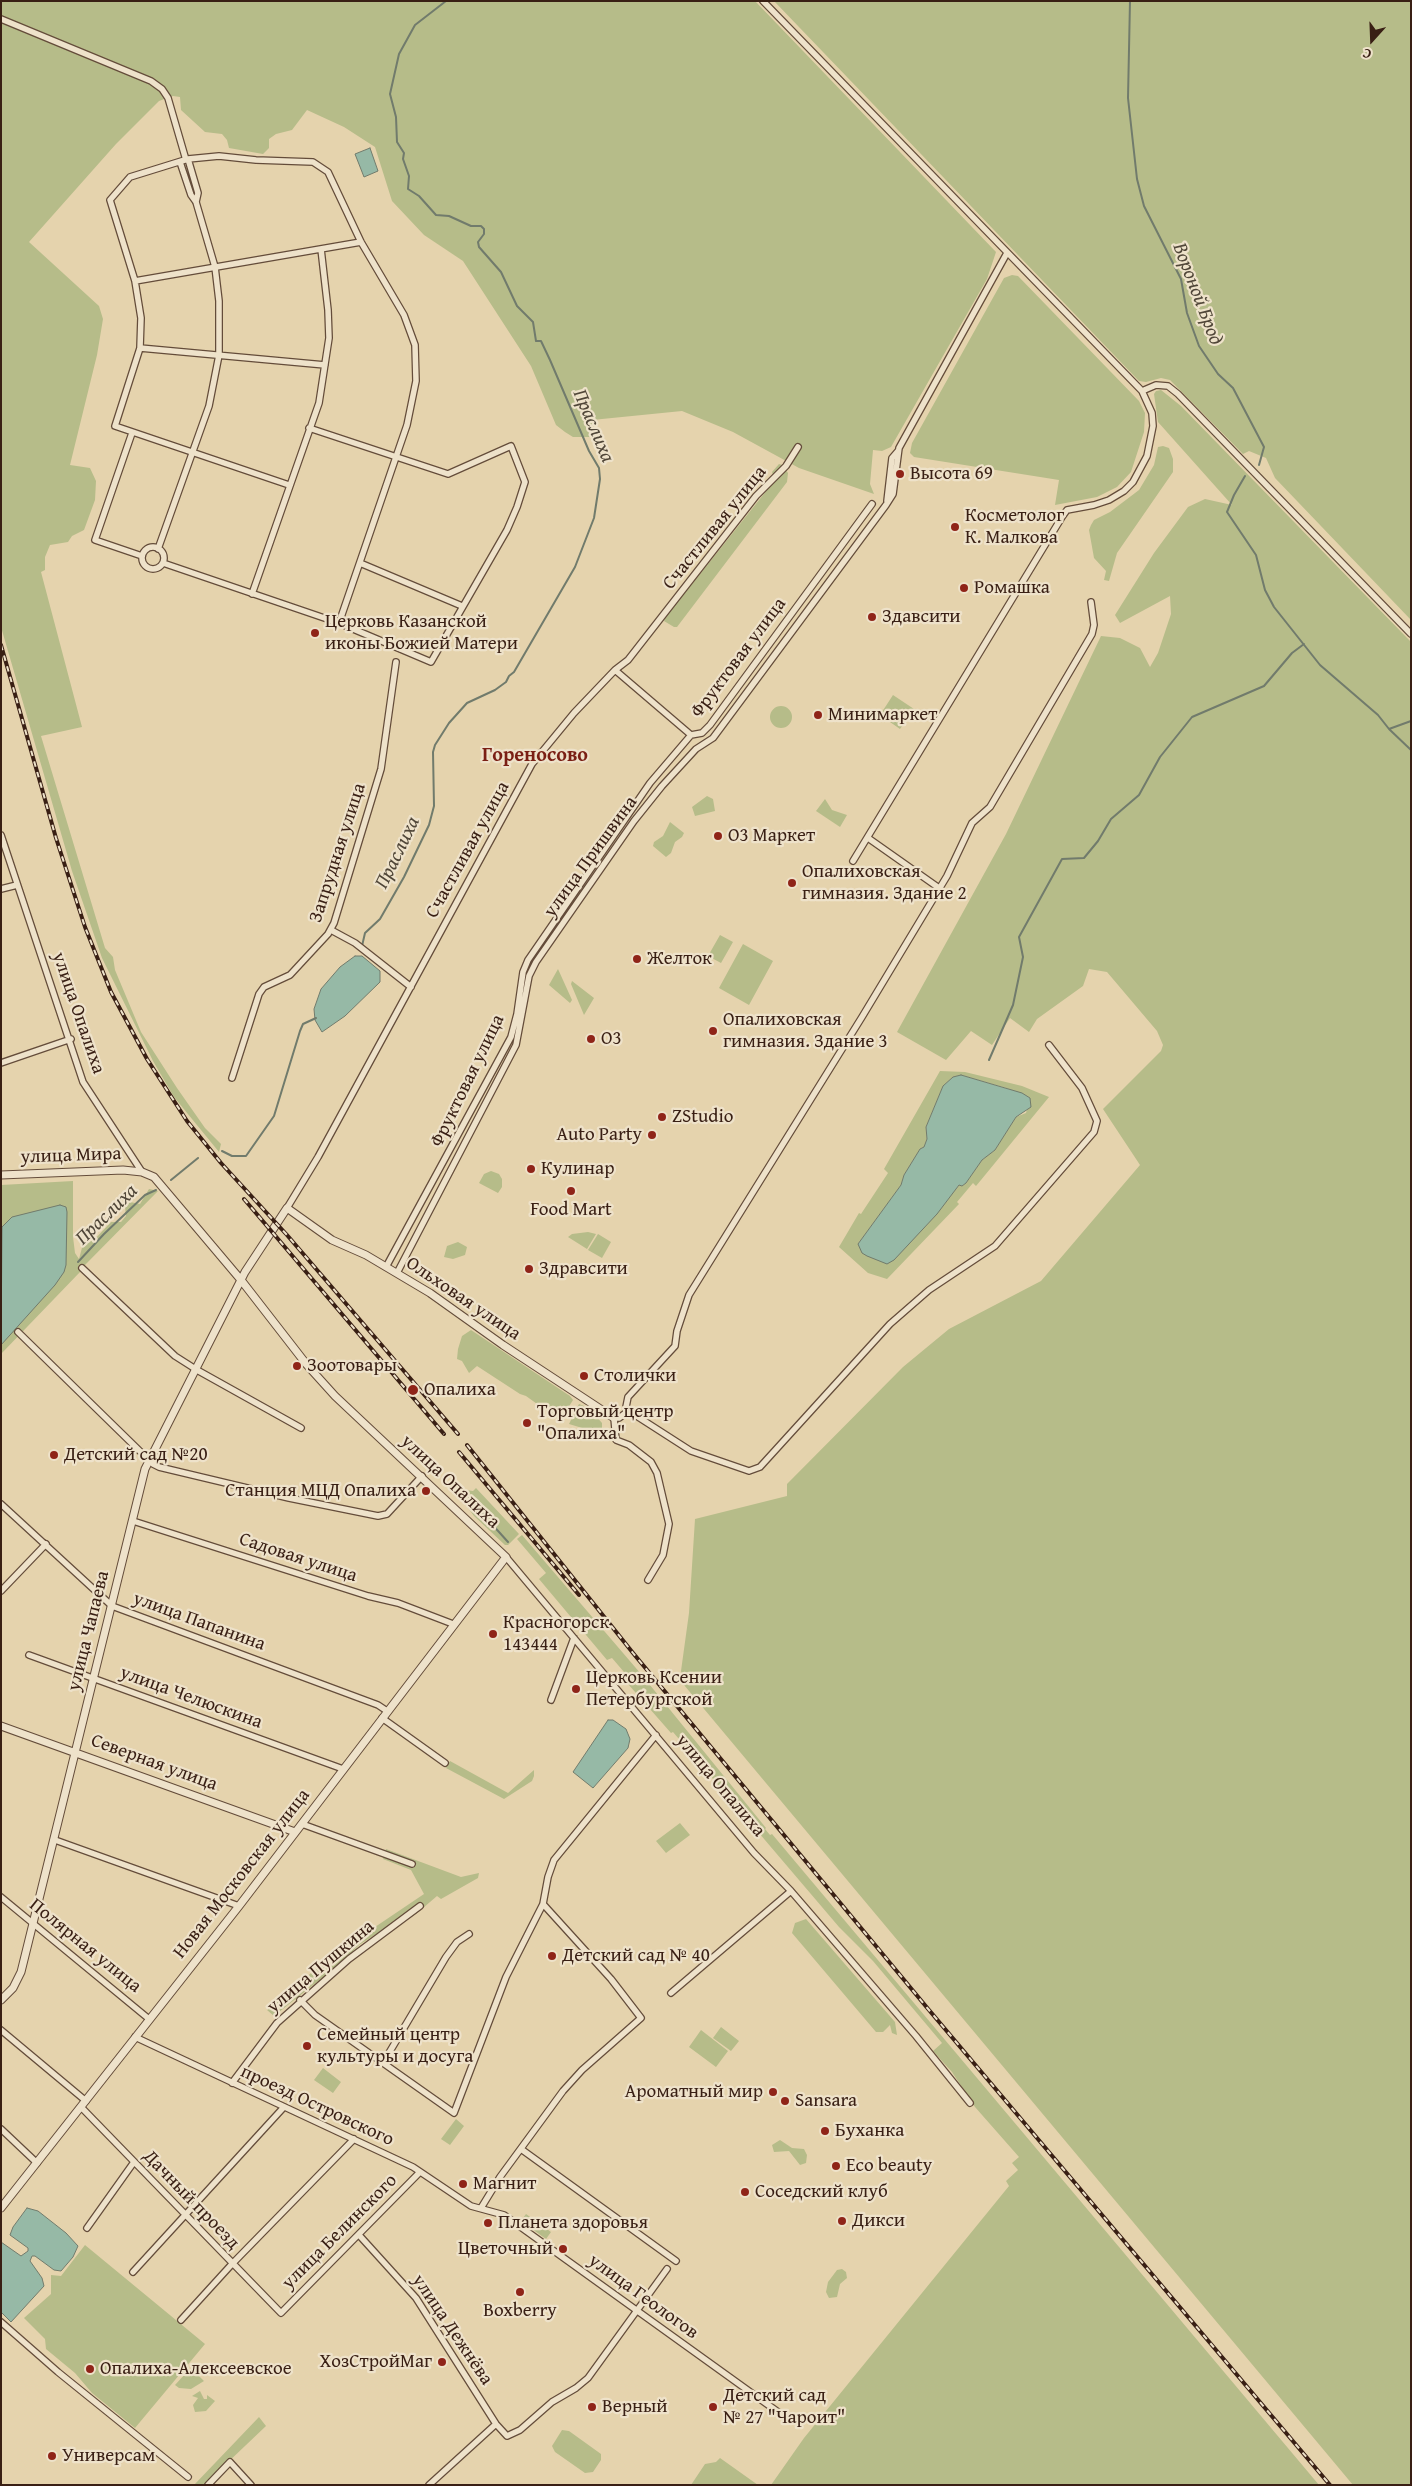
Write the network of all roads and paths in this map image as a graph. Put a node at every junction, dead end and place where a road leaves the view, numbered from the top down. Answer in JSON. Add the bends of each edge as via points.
{"nodes":[{"id":1,"x":763,"y":1,"type":"edge"},
{"id":2,"x":1,"y":18,"type":"edge"},
{"id":3,"x":185,"y":160,"type":"junction"},
{"id":4,"x":361,"y":242,"type":"junction"},
{"id":5,"x":321,"y":249,"type":"junction"},
{"id":6,"x":1007,"y":253,"type":"junction"},
{"id":7,"x":215,"y":267,"type":"junction"},
{"id":8,"x":135,"y":281,"type":"junction"},
{"id":9,"x":140,"y":348,"type":"junction"},
{"id":10,"x":220,"y":355,"type":"junction"},
{"id":11,"x":325,"y":365,"type":"junction"},
{"id":12,"x":1142,"y":391,"type":"junction"},
{"id":13,"x":309,"y":428,"type":"junction"},
{"id":14,"x":132,"y":433,"type":"junction"},
{"id":15,"x":798,"y":447,"type":"dead end"},
{"id":16,"x":192,"y":453,"type":"junction"},
{"id":17,"x":395,"y":457,"type":"junction"},
{"id":18,"x":289,"y":485,"type":"junction"},
{"id":19,"x":872,"y":504,"type":"dead end"},
{"id":20,"x":158,"y":548,"type":"junction"},
{"id":21,"x":142,"y":556,"type":"junction"},
{"id":22,"x":163,"y":562,"type":"junction"},
{"id":23,"x":360,"y":563,"type":"junction"},
{"id":24,"x":252,"y":594,"type":"junction"},
{"id":25,"x":1091,"y":602,"type":"dead end"},
{"id":26,"x":462,"y":606,"type":"junction"},
{"id":27,"x":339,"y":623,"type":"junction"},
{"id":28,"x":1411,"y":634,"type":"edge"},
{"id":29,"x":396,"y":662,"type":"dead end"},
{"id":30,"x":615,"y":670,"type":"junction"},
{"id":31,"x":691,"y":735,"type":"junction"},
{"id":32,"x":1,"y":835,"type":"edge"},
{"id":33,"x":868,"y":838,"type":"junction"},
{"id":34,"x":853,"y":861,"type":"dead end"},
{"id":35,"x":17,"y":884,"type":"junction"},
{"id":36,"x":939,"y":888,"type":"junction"},
{"id":37,"x":1,"y":889,"type":"edge"},
{"id":38,"x":331,"y":930,"type":"junction"},
{"id":39,"x":411,"y":987,"type":"junction"},
{"id":40,"x":70,"y":1039,"type":"junction"},
{"id":41,"x":1049,"y":1044,"type":"dead end"},
{"id":42,"x":1,"y":1063,"type":"edge"},
{"id":43,"x":232,"y":1078,"type":"dead end"},
{"id":44,"x":142,"y":1172,"type":"junction"},
{"id":45,"x":1,"y":1175,"type":"edge"},
{"id":46,"x":287,"y":1208,"type":"junction"},
{"id":47,"x":386,"y":1267,"type":"junction"},
{"id":48,"x":82,"y":1268,"type":"dead end"},
{"id":49,"x":397,"y":1273,"type":"junction"},
{"id":50,"x":241,"y":1280,"type":"junction"},
{"id":51,"x":18,"y":1332,"type":"dead end"},
{"id":52,"x":197,"y":1370,"type":"junction"},
{"id":53,"x":627,"y":1412,"type":"junction"},
{"id":54,"x":617,"y":1417,"type":"junction"},
{"id":55,"x":301,"y":1428,"type":"dead end"},
{"id":56,"x":150,"y":1459,"type":"junction"},
{"id":57,"x":422,"y":1476,"type":"junction"},
{"id":58,"x":1,"y":1504,"type":"edge"},
{"id":59,"x":133,"y":1521,"type":"junction"},
{"id":60,"x":46,"y":1544,"type":"junction"},
{"id":61,"x":506,"y":1557,"type":"junction"},
{"id":62,"x":648,"y":1580,"type":"dead end"},
{"id":63,"x":1,"y":1591,"type":"edge"},
{"id":64,"x":112,"y":1606,"type":"junction"},
{"id":65,"x":453,"y":1624,"type":"junction"},
{"id":66,"x":574,"y":1638,"type":"junction"},
{"id":67,"x":29,"y":1655,"type":"dead end"},
{"id":68,"x":94,"y":1678,"type":"junction"},
{"id":69,"x":551,"y":1700,"type":"dead end"},
{"id":70,"x":387,"y":1711,"type":"junction"},
{"id":71,"x":382,"y":1718,"type":"junction"},
{"id":72,"x":1,"y":1726,"type":"edge"},
{"id":73,"x":656,"y":1734,"type":"junction"},
{"id":74,"x":77,"y":1753,"type":"junction"},
{"id":75,"x":446,"y":1763,"type":"dead end"},
{"id":76,"x":343,"y":1769,"type":"junction"},
{"id":77,"x":302,"y":1824,"type":"junction"},
{"id":78,"x":296,"y":1832,"type":"junction"},
{"id":79,"x":55,"y":1840,"type":"junction"},
{"id":80,"x":412,"y":1864,"type":"dead end"},
{"id":81,"x":791,"y":1891,"type":"junction"},
{"id":82,"x":1,"y":1897,"type":"edge"},
{"id":83,"x":543,"y":1904,"type":"junction"},
{"id":84,"x":239,"y":1906,"type":"junction"},
{"id":85,"x":420,"y":1906,"type":"dead end"},
{"id":86,"x":34,"y":1923,"type":"junction"},
{"id":87,"x":469,"y":1934,"type":"dead end"},
{"id":88,"x":671,"y":1993,"type":"dead end"},
{"id":89,"x":1,"y":2000,"type":"edge"},
{"id":90,"x":300,"y":2000,"type":"junction"},
{"id":91,"x":149,"y":2019,"type":"junction"},
{"id":92,"x":1,"y":2030,"type":"edge"},
{"id":93,"x":135,"y":2037,"type":"junction"},
{"id":94,"x":383,"y":2063,"type":"junction"},
{"id":95,"x":232,"y":2083,"type":"junction"},
{"id":96,"x":970,"y":2103,"type":"dead end"},
{"id":97,"x":83,"y":2104,"type":"junction"},
{"id":98,"x":284,"y":2107,"type":"junction"},
{"id":99,"x":1,"y":2129,"type":"edge"},
{"id":100,"x":354,"y":2139,"type":"junction"},
{"id":101,"x":521,"y":2149,"type":"junction"},
{"id":102,"x":134,"y":2162,"type":"junction"},
{"id":103,"x":37,"y":2163,"type":"junction"},
{"id":104,"x":420,"y":2172,"type":"junction"},
{"id":105,"x":1,"y":2208,"type":"edge"},
{"id":106,"x":481,"y":2208,"type":"junction"},
{"id":107,"x":184,"y":2216,"type":"junction"},
{"id":108,"x":87,"y":2228,"type":"dead end"},
{"id":109,"x":359,"y":2234,"type":"junction"},
{"id":110,"x":676,"y":2261,"type":"dead end"},
{"id":111,"x":232,"y":2264,"type":"junction"},
{"id":112,"x":666,"y":2269,"type":"dead end"},
{"id":113,"x":134,"y":2272,"type":"dead end"},
{"id":114,"x":637,"y":2311,"type":"junction"},
{"id":115,"x":281,"y":2313,"type":"joint"},
{"id":116,"x":181,"y":2320,"type":"dead end"},
{"id":117,"x":1,"y":2322,"type":"edge"},
{"id":118,"x":784,"y":2417,"type":"dead end"},
{"id":119,"x":496,"y":2424,"type":"junction"},
{"id":120,"x":188,"y":2477,"type":"dead end"},
{"id":121,"x":208,"y":2485,"type":"edge"},
{"id":122,"x":251,"y":2485,"type":"edge"},
{"id":123,"x":429,"y":2485,"type":"edge"}],
"edges":[{"from":1,"to":6,"type":"street"},
{"from":2,"to":3,"type":"street","via":[[137,74],[162,89],[168,98]]},
{"from":3,"to":4,"type":"street","via":[[219,156],[313,162],[328,172]]},
{"from":3,"to":7,"type":"street","via":[[198,193],[196,202]]},
{"from":3,"to":8,"type":"street","via":[[130,177],[110,200]]},
{"from":4,"to":5,"type":"street"},
{"from":4,"to":17,"type":"street","via":[[404,315],[415,345],[416,381]]},
{"from":5,"to":7,"type":"street"},
{"from":5,"to":11,"type":"street","via":[[329,338]]},
{"from":6,"to":12,"type":"street"},
{"from":6,"to":49,"type":"street","name":"улица Пришвина","via":[[892,458],[886,505],[713,738],[696,749],[634,821],[536,962],[529,976],[516,1045]]},
{"from":7,"to":8,"type":"street"},
{"from":7,"to":10,"type":"street"},
{"from":8,"to":9,"type":"street","via":[[141,318]]},
{"from":9,"to":10,"type":"street"},
{"from":9,"to":14,"type":"street","via":[[115,426]]},
{"from":10,"to":11,"type":"street"},
{"from":10,"to":16,"type":"street"},
{"from":11,"to":13,"type":"street","via":[[319,403]]},
{"from":12,"to":28,"type":"street","via":[[1156,385],[1168,386],[1178,394]]},
{"from":12,"to":33,"type":"street","via":[[1152,413],[1153,426],[1147,456],[1133,482],[1124,492],[1109,500],[1067,510]]},
{"from":13,"to":17,"type":"street"},
{"from":13,"to":18,"type":"street"},
{"from":14,"to":16,"type":"street"},
{"from":14,"to":21,"type":"street","via":[[95,540]]},
{"from":15,"to":30,"type":"street","name":"Счастливая улица","via":[[628,660]]},
{"from":16,"to":18,"type":"street"},
{"from":16,"to":20,"type":"street"},
{"from":17,"to":23,"type":"street"},
{"from":17,"to":26,"type":"street","via":[[448,474],[512,446],[525,482],[507,530]]},
{"from":18,"to":24,"type":"street"},
{"from":19,"to":31,"type":"street","name":"Фруктовая улица","via":[[710,725],[702,733]]},
{"from":20,"to":21,"type":"street","via":[[146,550]]},
{"from":20,"to":22,"type":"street"},
{"from":21,"to":22,"type":"street","via":[[147,567],[159,567]]},
{"from":22,"to":24,"type":"street"},
{"from":23,"to":26,"type":"street"},
{"from":23,"to":27,"type":"street"},
{"from":24,"to":27,"type":"street"},
{"from":25,"to":36,"type":"street","via":[[1092,634],[990,807],[972,823]]},
{"from":26,"to":27,"type":"street","via":[[431,662]]},
{"from":29,"to":38,"type":"street","name":"Запрудная улица","via":[[381,769]]},
{"from":30,"to":31,"type":"street"},
{"from":30,"to":39,"type":"street","name":"Счастливая улица","via":[[532,764]]},
{"from":31,"to":47,"type":"street","name":"Фруктовая улица","via":[[650,783],[528,960],[511,1036]]},
{"from":32,"to":35,"type":"street","name":"улица Опалиха"},
{"from":33,"to":34,"type":"street"},
{"from":33,"to":36,"type":"street"},
{"from":35,"to":37,"type":"street"},
{"from":35,"to":40,"type":"street","name":"улица Опалиха"},
{"from":36,"to":53,"type":"street","via":[[689,1295],[675,1346],[628,1397]]},
{"from":38,"to":39,"type":"street","via":[[355,943]]},
{"from":38,"to":43,"type":"street","name":"Запрудная улица","via":[[290,975],[264,987],[259,994]]},
{"from":39,"to":46,"type":"street","name":"Счастливая улица"},
{"from":40,"to":42,"type":"street"},
{"from":40,"to":44,"type":"street","name":"улица Опалиха","via":[[83,1082]]},
{"from":41,"to":53,"type":"street","via":[[1082,1088],[1097,1120],[1094,1132],[995,1246],[929,1290],[890,1324],[760,1467],[749,1471],[704,1457]]},
{"from":44,"to":45,"type":"street","name":"улица Мира"},
{"from":44,"to":50,"type":"street","name":"улица Опалиха","via":[[159,1181]]},
{"from":46,"to":47,"type":"street","name":"Ольховая улица","via":[[332,1240]]},
{"from":46,"to":50,"type":"street","name":"улица Чапаева"},
{"from":47,"to":49,"type":"street","name":"Ольховая улица"},
{"from":48,"to":52,"type":"street","via":[[175,1356]]},
{"from":49,"to":54,"type":"street","name":"Ольховая улица","via":[[503,1346]]},
{"from":50,"to":52,"type":"street","name":"улица Чапаева"},
{"from":50,"to":57,"type":"street","name":"улица Опалиха","via":[[335,1396]]},
{"from":51,"to":56,"type":"street"},
{"from":52,"to":55,"type":"street"},
{"from":52,"to":56,"type":"street","name":"улица Чапаева"},
{"from":53,"to":54,"type":"street"},
{"from":54,"to":62,"type":"street","via":[[616,1440],[629,1445],[651,1462],[668,1515],[663,1555]]},
{"from":56,"to":57,"type":"street","via":[[159,1467],[378,1516],[387,1514]]},
{"from":56,"to":59,"type":"street","name":"улица Чапаева"},
{"from":57,"to":61,"type":"street","name":"улица Опалиха"},
{"from":58,"to":60,"type":"street","name":"улица Папанина"},
{"from":59,"to":64,"type":"street","name":"улица Чапаева"},
{"from":59,"to":65,"type":"street","name":"Садовая улица","via":[[398,1603]]},
{"from":60,"to":63,"type":"street"},
{"from":60,"to":64,"type":"street","name":"улица Папанина"},
{"from":61,"to":65,"type":"street","name":"Новая Московская улица"},
{"from":61,"to":66,"type":"street","name":"улица Опалиха"},
{"from":64,"to":68,"type":"street","name":"улица Чапаева"},
{"from":64,"to":70,"type":"street","name":"улица Папанина"},
{"from":65,"to":70,"type":"street","name":"Новая Московская улица"},
{"from":66,"to":69,"type":"street"},
{"from":66,"to":73,"type":"street","name":"улица Опалиха"},
{"from":67,"to":68,"type":"street","name":"улица Челюскина"},
{"from":68,"to":74,"type":"street","name":"улица Чапаева"},
{"from":68,"to":76,"type":"street","name":"улица Челюскина"},
{"from":70,"to":71,"type":"street","name":"Новая Московская улица"},
{"from":71,"to":75,"type":"street"},
{"from":71,"to":76,"type":"street","name":"Новая Московская улица"},
{"from":72,"to":74,"type":"street","name":"Северная улица"},
{"from":73,"to":81,"type":"street","name":"улица Опалиха","via":[[754,1853]]},
{"from":73,"to":83,"type":"street","via":[[554,1860]]},
{"from":74,"to":78,"type":"street","name":"Северная улица"},
{"from":74,"to":79,"type":"street","name":"улица Чапаева"},
{"from":76,"to":77,"type":"street","name":"Новая Московская улица"},
{"from":77,"to":78,"type":"street","name":"Новая Московская улица"},
{"from":77,"to":80,"type":"street"},
{"from":78,"to":84,"type":"street","name":"Новая Московская улица"},
{"from":79,"to":84,"type":"street"},
{"from":79,"to":86,"type":"street","name":"улица Чапаева"},
{"from":81,"to":88,"type":"street"},
{"from":81,"to":96,"type":"street","name":"улица Опалиха"},
{"from":82,"to":86,"type":"street","name":"Полярная улица"},
{"from":83,"to":94,"type":"street","via":[[506,1977],[454,2113]]},
{"from":83,"to":101,"type":"street","via":[[612,1979],[641,2018],[582,2070]]},
{"from":84,"to":91,"type":"street","name":"Новая Московская улица"},
{"from":85,"to":90,"type":"street","name":"улица Пушкина"},
{"from":86,"to":89,"type":"street","name":"улица Чапаева","via":[[18,1981]]},
{"from":86,"to":91,"type":"street","name":"Полярная улица"},
{"from":87,"to":94,"type":"street","via":[[457,1942],[446,1957]]},
{"from":90,"to":94,"type":"street","via":[[314,2015]]},
{"from":90,"to":95,"type":"street","name":"улица Пушкина","via":[[276,2023]]},
{"from":91,"to":93,"type":"street","name":"Новая Московская улица"},
{"from":92,"to":97,"type":"street","name":"Дачный проезд"},
{"from":93,"to":95,"type":"street","name":"проезд Островского"},
{"from":93,"to":97,"type":"street","name":"Новая Московская улица"},
{"from":95,"to":98,"type":"street","name":"проезд Островского"},
{"from":97,"to":102,"type":"street","name":"Дачный проезд"},
{"from":97,"to":103,"type":"street","name":"Новая Московская улица"},
{"from":98,"to":100,"type":"street","name":"проезд Островского"},
{"from":98,"to":107,"type":"street"},
{"from":99,"to":103,"type":"street"},
{"from":100,"to":104,"type":"street","name":"проезд Островского"},
{"from":100,"to":111,"type":"street"},
{"from":101,"to":106,"type":"street"},
{"from":101,"to":110,"type":"street"},
{"from":102,"to":107,"type":"street","name":"Дачный проезд"},
{"from":102,"to":108,"type":"street"},
{"from":103,"to":105,"type":"street","name":"Новая Московская улица"},
{"from":104,"to":106,"type":"street","name":"проезд Островского","via":[[462,2201]]},
{"from":104,"to":109,"type":"street","name":"улица Белинского"},
{"from":106,"to":114,"type":"street","name":"улица Геологов","via":[[504,2215]]},
{"from":107,"to":111,"type":"street","name":"Дачный проезд"},
{"from":107,"to":113,"type":"street"},
{"from":109,"to":115,"type":"street","name":"улица Белинского"},
{"from":109,"to":119,"type":"street","name":"улица Дежнёва","via":[[416,2298]]},
{"from":111,"to":115,"type":"street","name":"Дачный проезд"},
{"from":111,"to":116,"type":"street"},
{"from":112,"to":114,"type":"street"},
{"from":114,"to":118,"type":"street","name":"улица Геологов"},
{"from":114,"to":119,"type":"street","via":[[596,2369],[576,2388],[552,2402],[510,2436],[504,2435]]},
{"from":117,"to":120,"type":"street"},
{"from":119,"to":123,"type":"street"},
{"from":121,"to":122,"type":"street","via":[[230,2462]]}]}
